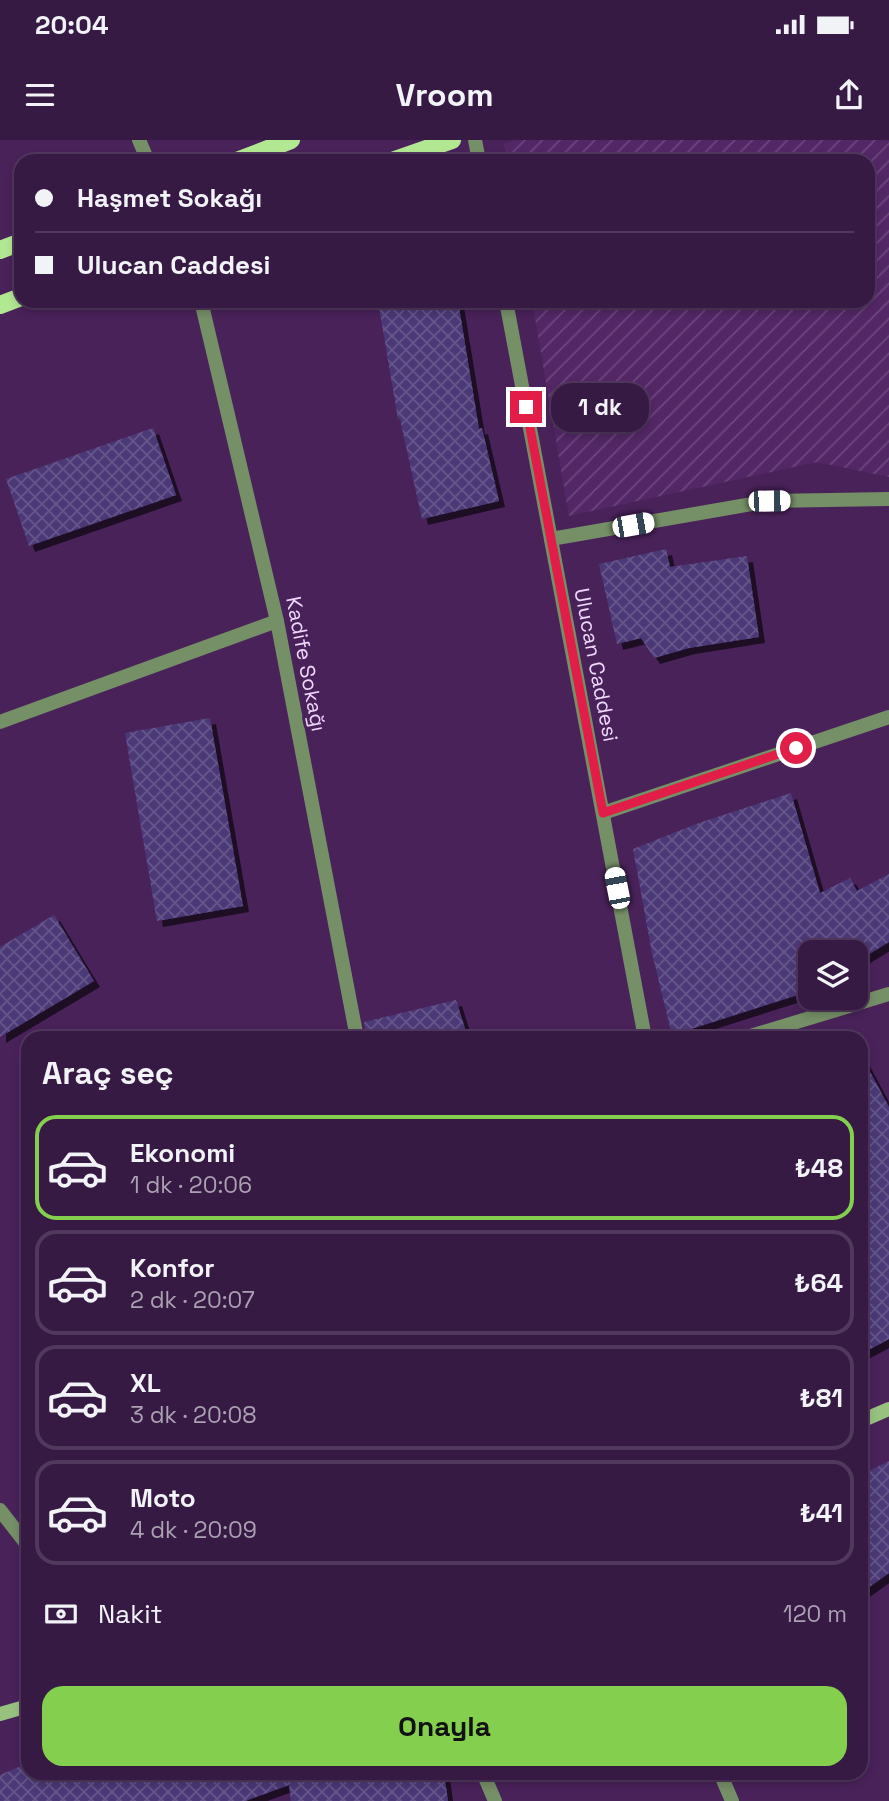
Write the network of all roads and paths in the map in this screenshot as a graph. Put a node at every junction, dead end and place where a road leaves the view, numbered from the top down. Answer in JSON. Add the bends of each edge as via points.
{"nodes":[{"id":1,"x":291,"y":140,"type":"edge"},
{"id":2,"x":452,"y":140,"type":"edge"},
{"id":3,"x":255,"y":154,"type":"edge"},
{"id":4,"x":412,"y":154,"type":"edge"},
{"id":5,"x":203,"y":308,"type":"edge"},
{"id":6,"x":507,"y":308,"type":"edge"},
{"id":7,"x":889,"y":499,"type":"edge"},
{"id":8,"x":551,"y":539,"type":"junction"},
{"id":9,"x":277,"y":621,"type":"junction"},
{"id":10,"x":889,"y":717,"type":"edge"},
{"id":11,"x":0,"y":722,"type":"edge"},
{"id":12,"x":603,"y":813,"type":"junction"},
{"id":13,"x":889,"y":994,"type":"edge"},
{"id":14,"x":356,"y":1031,"type":"edge"},
{"id":15,"x":644,"y":1031,"type":"edge"},
{"id":16,"x":767,"y":1031,"type":"edge"},
{"id":17,"x":889,"y":1409,"type":"edge"},
{"id":18,"x":868,"y":1418,"type":"edge"},
{"id":19,"x":0,"y":1510,"type":"edge"},
{"id":20,"x":21,"y":1537,"type":"edge"},
{"id":21,"x":21,"y":1708,"type":"edge"},
{"id":22,"x":0,"y":1714,"type":"edge"},
{"id":23,"x":486,"y":1780,"type":"edge"},
{"id":24,"x":723,"y":1780,"type":"edge"},
{"id":25,"x":495,"y":1801,"type":"edge"},
{"id":26,"x":732,"y":1801,"type":"edge"}],
"edges":[{"from":1,"to":3,"type":"main road"},
{"from":2,"to":4,"type":"main road"},
{"from":5,"to":9,"type":"street","name":"Kadife Sokağı"},
{"from":6,"to":8,"type":"street","name":"Ulucan Caddesi"},
{"from":7,"to":8,"type":"street","via":[[769,501]]},
{"from":8,"to":12,"type":"street","name":"Ulucan Caddesi"},
{"from":9,"to":11,"type":"street"},
{"from":9,"to":14,"type":"street","name":"Kadife Sokağı"},
{"from":10,"to":12,"type":"street"},
{"from":12,"to":15,"type":"street","name":"Ulucan Caddesi"},
{"from":13,"to":16,"type":"street"},
{"from":17,"to":18,"type":"street"},
{"from":19,"to":20,"type":"street"},
{"from":21,"to":22,"type":"street"},
{"from":23,"to":25,"type":"street"},
{"from":24,"to":26,"type":"street"}]}
